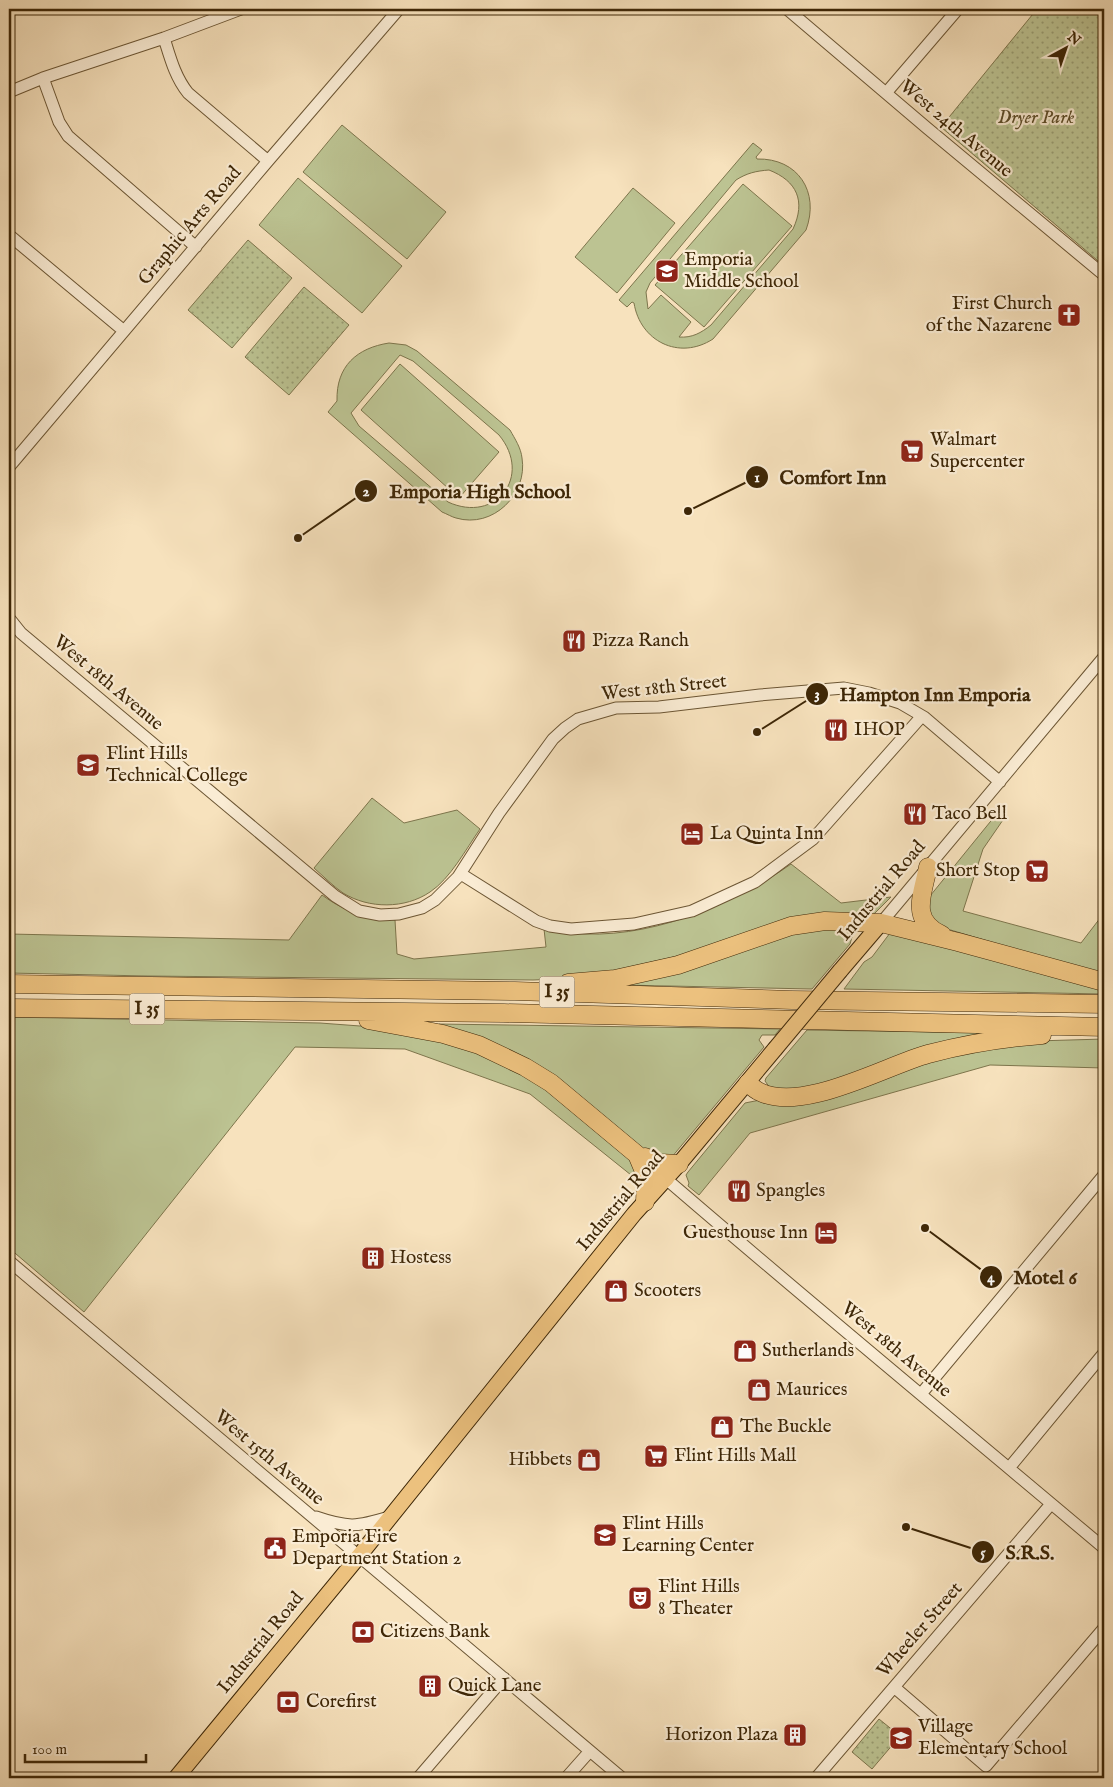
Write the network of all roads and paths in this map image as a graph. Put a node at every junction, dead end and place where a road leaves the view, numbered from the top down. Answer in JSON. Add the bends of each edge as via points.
{"nodes":[{"id":1,"x":241,"y":9,"type":"edge"},
{"id":2,"x":399,"y":9,"type":"edge"},
{"id":3,"x":958,"y":9,"type":"edge"},
{"id":4,"x":791,"y":10,"type":"edge"},
{"id":5,"x":164,"y":38,"type":"junction"},
{"id":6,"x":43,"y":78,"type":"junction"},
{"id":7,"x":9,"y":92,"type":"edge"},
{"id":8,"x":886,"y":94,"type":"junction"},
{"id":9,"x":268,"y":161,"type":"junction"},
{"id":10,"x":9,"y":235,"type":"edge"},
{"id":11,"x":196,"y":247,"type":"junction"},
{"id":12,"x":1104,"y":276,"type":"edge"},
{"id":13,"x":124,"y":331,"type":"junction"},
{"id":14,"x":9,"y":468,"type":"edge"},
{"id":15,"x":9,"y":618,"type":"edge"},
{"id":16,"x":13,"y":627,"type":"edge"},
{"id":17,"x":1104,"y":657,"type":"edge"},
{"id":18,"x":922,"y":716,"type":"junction"},
{"id":19,"x":1000,"y":782,"type":"junction"},
{"id":20,"x":928,"y":867,"type":"junction"},
{"id":21,"x":461,"y":874,"type":"junction"},
{"id":22,"x":338,"y":898,"type":"joint"},
{"id":23,"x":881,"y":923,"type":"junction"},
{"id":24,"x":958,"y":942,"type":"junction"},
{"id":25,"x":1104,"y":982,"type":"edge"},
{"id":26,"x":9,"y":984,"type":"edge"},
{"id":27,"x":515,"y":991,"type":"junction"},
{"id":28,"x":1104,"y":1004,"type":"edge"},
{"id":29,"x":9,"y":1008,"type":"edge"},
{"id":30,"x":286,"y":1009,"type":"junction"},
{"id":31,"x":1102,"y":1027,"type":"edge"},
{"id":32,"x":748,"y":1083,"type":"junction"},
{"id":33,"x":637,"y":1155,"type":"junction"},
{"id":34,"x":679,"y":1164,"type":"junction"},
{"id":35,"x":1104,"y":1176,"type":"edge"},
{"id":36,"x":666,"y":1178,"type":"junction"},
{"id":37,"x":645,"y":1202,"type":"junction"},
{"id":38,"x":9,"y":1261,"type":"edge"},
{"id":39,"x":1104,"y":1353,"type":"edge"},
{"id":40,"x":921,"y":1394,"type":"junction"},
{"id":41,"x":1009,"y":1468,"type":"junction"},
{"id":42,"x":1052,"y":1504,"type":"junction"},
{"id":43,"x":310,"y":1515,"type":"junction"},
{"id":44,"x":389,"y":1517,"type":"junction"},
{"id":45,"x":1104,"y":1548,"type":"edge"},
{"id":46,"x":358,"y":1556,"type":"junction"},
{"id":47,"x":1104,"y":1628,"type":"edge"},
{"id":48,"x":504,"y":1678,"type":"junction"},
{"id":49,"x":894,"y":1687,"type":"junction"},
{"id":50,"x":590,"y":1751,"type":"junction"},
{"id":51,"x":176,"y":1778,"type":"edge"},
{"id":52,"x":418,"y":1778,"type":"edge"},
{"id":53,"x":566,"y":1778,"type":"edge"},
{"id":54,"x":622,"y":1778,"type":"edge"},
{"id":55,"x":816,"y":1778,"type":"edge"}],
"edges":[{"from":1,"to":5,"type":"street"},
{"from":2,"to":9,"type":"street","name":"Graphic Arts Road"},
{"from":3,"to":8,"type":"street"},
{"from":4,"to":8,"type":"street","name":"West 24th Avenue"},
{"from":5,"to":6,"type":"street"},
{"from":5,"to":9,"type":"street","via":[[181,85]]},
{"from":6,"to":7,"type":"street"},
{"from":6,"to":11,"type":"street","via":[[59,122],[68,136]]},
{"from":8,"to":12,"type":"street","name":"West 24th Avenue"},
{"from":9,"to":11,"type":"street","name":"Graphic Arts Road"},
{"from":10,"to":13,"type":"street"},
{"from":11,"to":13,"type":"street","name":"Graphic Arts Road"},
{"from":13,"to":14,"type":"street","name":"Graphic Arts Road"},
{"from":15,"to":16,"type":"street","name":"West 18th Avenue"},
{"from":16,"to":22,"type":"street","name":"West 18th Avenue"},
{"from":17,"to":19,"type":"street","name":"Industrial Road"},
{"from":18,"to":19,"type":"street","name":"West 18th Street"},
{"from":18,"to":21,"type":"street","name":"West 18th Street","via":[[900,703],[844,688],[659,708],[616,708],[578,719],[553,739],[499,813]]},
{"from":18,"to":21,"type":"street","via":[[813,839],[755,882],[692,911],[634,924],[550,926],[528,917]]},
{"from":19,"to":20,"type":"street","name":"Industrial Road"},
{"from":20,"to":23,"type":"street","name":"Industrial Road"},
{"from":20,"to":24,"type":"highway","via":[[920,911],[924,923]]},
{"from":21,"to":22,"type":"street","name":"West 18th Street","via":[[435,900],[422,908],[399,914],[359,911]]},
{"from":23,"to":24,"type":"highway"},
{"from":23,"to":27,"type":"highway","via":[[825,921],[791,926],[678,965],[615,978]]},
{"from":23,"to":32,"type":"main road","name":"Industrial Road","bridge":true},
{"from":24,"to":25,"type":"highway"},
{"from":26,"to":27,"type":"highway","number":"I 35"},
{"from":27,"to":28,"type":"highway","number":"I 35","via":[[792,1000]]},
{"from":29,"to":30,"type":"highway","number":"I 35"},
{"from":30,"to":31,"type":"highway","number":"I 35"},
{"from":30,"to":33,"type":"highway","via":[[421,1028],[486,1048],[551,1083]]},
{"from":31,"to":32,"type":"highway","via":[[964,1045],[926,1055],[825,1092],[775,1096],[759,1092]]},
{"from":32,"to":34,"type":"main road","name":"Industrial Road"},
{"from":33,"to":34,"type":"highway","via":[[660,1163]]},
{"from":33,"to":36,"type":"highway"},
{"from":33,"to":37,"type":"highway","via":[[646,1176]]},
{"from":34,"to":36,"type":"main road","name":"Industrial Road"},
{"from":35,"to":40,"type":"street"},
{"from":36,"to":37,"type":"main road","name":"Industrial Road"},
{"from":36,"to":40,"type":"street","name":"West 18th Avenue"},
{"from":37,"to":44,"type":"main road","name":"Industrial Road"},
{"from":38,"to":43,"type":"street","name":"West 15th Avenue"},
{"from":39,"to":41,"type":"street"},
{"from":40,"to":41,"type":"street","name":"West 18th Avenue"},
{"from":41,"to":42,"type":"street","name":"West 18th Avenue"},
{"from":42,"to":45,"type":"street","name":"West 18th Avenue"},
{"from":42,"to":49,"type":"street","name":"Wheeler Street"},
{"from":43,"to":44,"type":"street","via":[[354,1526]]},
{"from":43,"to":46,"type":"street","name":"West 15th Avenue"},
{"from":44,"to":46,"type":"main road","name":"Industrial Road"},
{"from":46,"to":48,"type":"street","name":"West 15th Avenue"},
{"from":46,"to":51,"type":"main road","name":"Industrial Road"},
{"from":47,"to":49,"type":"street","via":[[986,1766]]},
{"from":48,"to":50,"type":"street","name":"West 15th Avenue"},
{"from":48,"to":52,"type":"street"},
{"from":49,"to":55,"type":"street","name":"Wheeler Street"},
{"from":50,"to":53,"type":"street"},
{"from":50,"to":54,"type":"street","name":"West 15th Avenue"}]}
